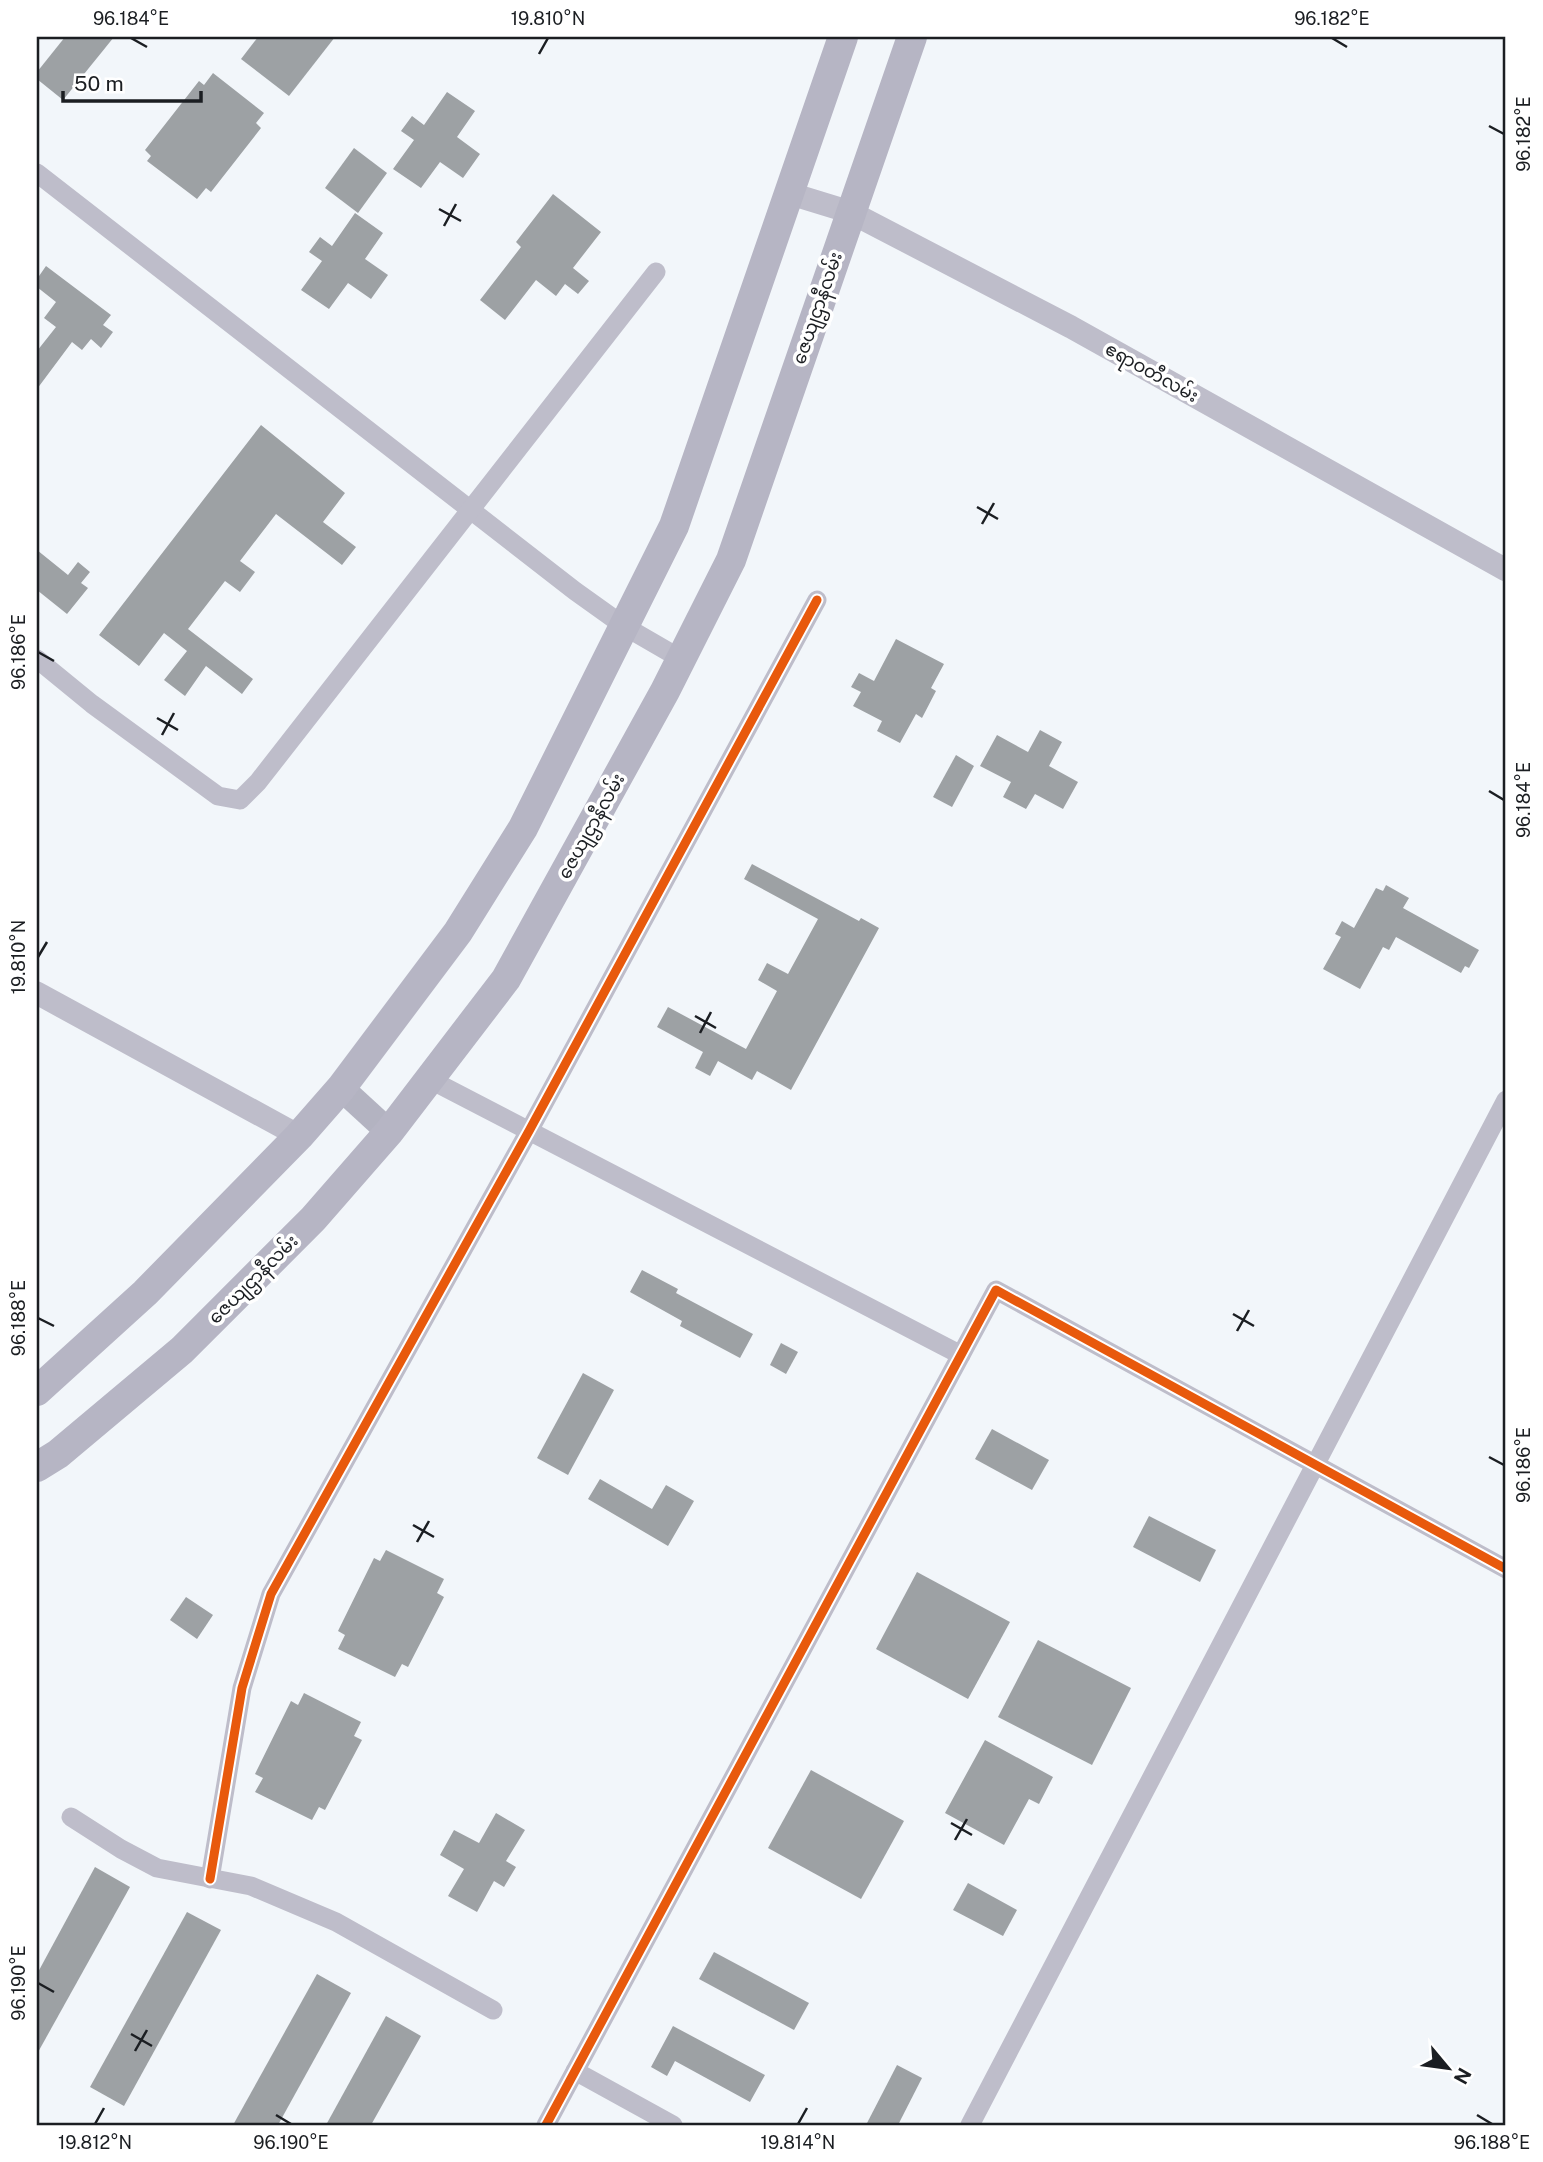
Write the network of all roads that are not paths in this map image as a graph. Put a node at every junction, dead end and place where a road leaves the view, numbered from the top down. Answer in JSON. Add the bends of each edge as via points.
{"nodes":[{"id":1,"x":843,"y":37,"type":"edge"},
{"id":2,"x":912,"y":37,"type":"edge"},
{"id":3,"x":37,"y":173,"type":"edge"},
{"id":4,"x":788,"y":193,"type":"junction"},
{"id":5,"x":850,"y":212,"type":"junction"},
{"id":6,"x":656,"y":272,"type":"dead end"},
{"id":7,"x":472,"y":511,"type":"junction"},
{"id":8,"x":1506,"y":569,"type":"edge"},
{"id":9,"x":817,"y":600,"type":"dead end"},
{"id":10,"x":624,"y":626,"type":"junction"},
{"id":11,"x":37,"y":659,"type":"edge"},
{"id":12,"x":681,"y":659,"type":"junction"},
{"id":13,"x":37,"y":993,"type":"edge"},
{"id":14,"x":429,"y":1079,"type":"junction"},
{"id":15,"x":341,"y":1088,"type":"junction"},
{"id":16,"x":1506,"y":1100,"type":"edge"},
{"id":17,"x":389,"y":1132,"type":"junction"},
{"id":18,"x":529,"y":1132,"type":"junction"},
{"id":19,"x":299,"y":1136,"type":"junction"},
{"id":20,"x":961,"y":1355,"type":"junction"},
{"id":21,"x":37,"y":1391,"type":"edge"},
{"id":22,"x":1315,"y":1466,"type":"junction"},
{"id":23,"x":37,"y":1467,"type":"edge"},
{"id":24,"x":1506,"y":1569,"type":"edge"},
{"id":25,"x":72,"y":1817,"type":"dead end"},
{"id":26,"x":210,"y":1879,"type":"junction"},
{"id":27,"x":493,"y":2010,"type":"dead end"},
{"id":28,"x":575,"y":2071,"type":"junction"},
{"id":29,"x":546,"y":2125,"type":"edge"},
{"id":30,"x":673,"y":2125,"type":"edge"},
{"id":31,"x":970,"y":2125,"type":"edge"}],
"edges":[{"from":1,"to":4,"type":"main road"},
{"from":2,"to":5,"type":"main road","name":"ဇေယျဌာနီလမ်း"},
{"from":3,"to":7,"type":"street"},
{"from":4,"to":5,"type":"street","name":"ဧရာဝတီလမ်း"},
{"from":4,"to":10,"type":"main road","via":[[674,526]]},
{"from":5,"to":8,"type":"street","name":"ဧရာဝတီလမ်း","via":[[1071,327]]},
{"from":5,"to":12,"type":"main road","name":"ဇေယျဌာနီလမ်း","via":[[731,560]]},
{"from":6,"to":7,"type":"street"},
{"from":7,"to":10,"type":"street"},
{"from":7,"to":11,"type":"street","via":[[240,800],[218,796]]},
{"from":9,"to":18,"type":"street"},
{"from":10,"to":12,"type":"street"},
{"from":10,"to":15,"type":"main road","via":[[523,828],[458,932]]},
{"from":12,"to":14,"type":"main road","name":"ဇေယျဌာနီလမ်း","via":[[506,979]]},
{"from":13,"to":19,"type":"street"},
{"from":14,"to":17,"type":"main road","name":"ဇေယျဌာနီလမ်း"},
{"from":14,"to":18,"type":"street"},
{"from":15,"to":17,"type":"main road"},
{"from":15,"to":19,"type":"main road"},
{"from":16,"to":22,"type":"street"},
{"from":17,"to":23,"type":"main road","name":"ဇေယျဌာနီလမ်း","via":[[313,1219],[182,1350]]},
{"from":18,"to":20,"type":"street"},
{"from":18,"to":26,"type":"street","via":[[271,1594],[242,1688]]},
{"from":19,"to":21,"type":"main road","via":[[145,1293]]},
{"from":20,"to":22,"type":"street","via":[[996,1290]]},
{"from":20,"to":28,"type":"street"},
{"from":22,"to":24,"type":"street"},
{"from":22,"to":31,"type":"street"},
{"from":25,"to":26,"type":"street","via":[[157,1868]]},
{"from":26,"to":27,"type":"street","via":[[251,1886],[336,1922]]},
{"from":28,"to":29,"type":"street"},
{"from":28,"to":30,"type":"street"}]}
